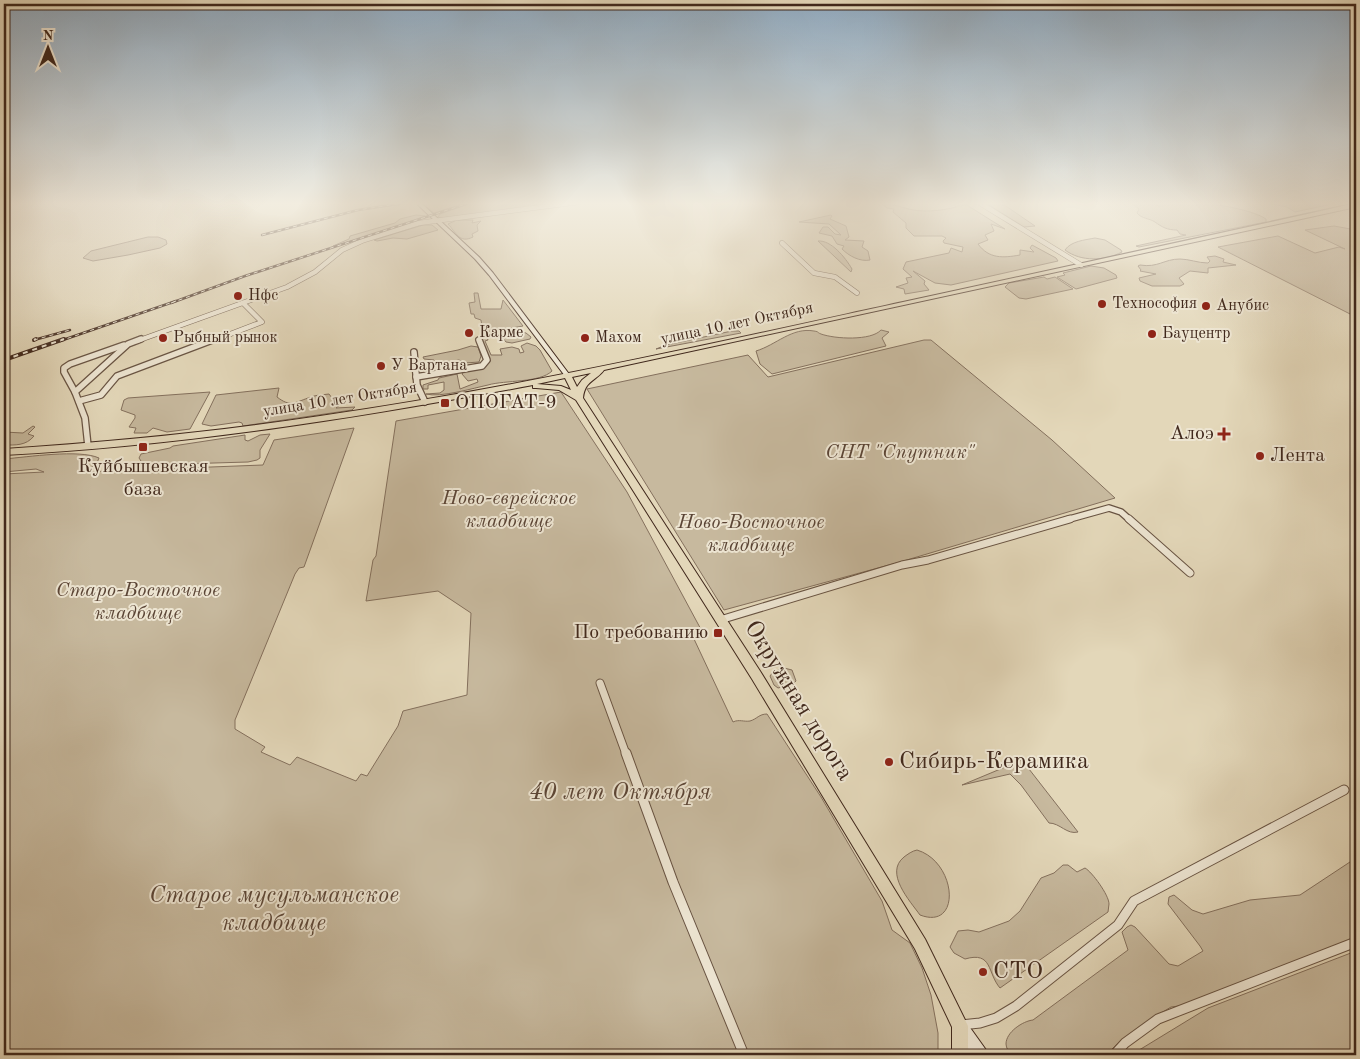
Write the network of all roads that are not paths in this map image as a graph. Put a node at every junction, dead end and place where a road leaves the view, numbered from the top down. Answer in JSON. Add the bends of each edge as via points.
{"nodes":[{"id":1,"x":340,"y":251,"type":"edge"},
{"id":2,"x":470,"y":251,"type":"edge"},
{"id":3,"x":791,"y":251,"type":"edge"},
{"id":4,"x":1059,"y":251,"type":"edge"},
{"id":5,"x":1143,"y":251,"type":"edge"},
{"id":6,"x":1081,"y":265,"type":"junction"},
{"id":7,"x":857,"y":293,"type":"dead end"},
{"id":8,"x":243,"y":303,"type":"junction"},
{"id":9,"x":479,"y":340,"type":"dead end"},
{"id":10,"x":128,"y":344,"type":"junction"},
{"id":11,"x":414,"y":352,"type":"dead end"},
{"id":12,"x":617,"y":364,"type":"junction"},
{"id":13,"x":567,"y":375,"type":"junction"},
{"id":14,"x":416,"y":377,"type":"junction"},
{"id":15,"x":504,"y":388,"type":"junction"},
{"id":16,"x":75,"y":392,"type":"junction"},
{"id":17,"x":579,"y":398,"type":"junction"},
{"id":18,"x":80,"y":401,"type":"junction"},
{"id":19,"x":425,"y":402,"type":"junction"},
{"id":20,"x":88,"y":446,"type":"junction"},
{"id":21,"x":4,"y":452,"type":"edge"},
{"id":22,"x":1190,"y":573,"type":"dead end"},
{"id":23,"x":720,"y":620,"type":"junction"},
{"id":24,"x":600,"y":683,"type":"dead end"},
{"id":25,"x":1344,"y":790,"type":"dead end"},
{"id":26,"x":1356,"y":942,"type":"edge"},
{"id":27,"x":960,"y":1026,"type":"junction"},
{"id":28,"x":744,"y":1055,"type":"edge"},
{"id":29,"x":960,"y":1055,"type":"edge"},
{"id":30,"x":981,"y":1055,"type":"edge"},
{"id":31,"x":1114,"y":1055,"type":"edge"}],
"edges":[{"from":1,"to":8,"type":"street","via":[[324,267],[304,278]]},
{"from":2,"to":13,"type":"street","via":[[492,274]]},
{"from":3,"to":7,"type":"street","via":[[814,272],[835,277]]},
{"from":4,"to":6,"type":"street"},
{"from":5,"to":6,"type":"main road","name":"улица 10 лет Октября"},
{"from":6,"to":12,"type":"main road","name":"улица 10 лет Октября"},
{"from":8,"to":10,"type":"street"},
{"from":8,"to":18,"type":"street","via":[[262,322],[117,376],[101,394]]},
{"from":9,"to":14,"type":"street","via":[[487,360],[482,366]]},
{"from":10,"to":16,"type":"street"},
{"from":10,"to":16,"type":"street","via":[[64,368]]},
{"from":11,"to":14,"type":"street"},
{"from":12,"to":13,"type":"main road","name":"улица 10 лет Октября"},
{"from":12,"to":17,"type":"main road","via":[[585,381]]},
{"from":13,"to":15,"type":"main road","name":"улица 10 лет Октября"},
{"from":13,"to":17,"type":"main road","name":"Окружная дорога"},
{"from":14,"to":19,"type":"street"},
{"from":15,"to":17,"type":"main road","via":[[554,387]]},
{"from":15,"to":19,"type":"main road","name":"улица 10 лет Октября"},
{"from":16,"to":18,"type":"street"},
{"from":17,"to":23,"type":"main road","name":"Окружная дорога"},
{"from":18,"to":20,"type":"street"},
{"from":19,"to":20,"type":"main road","name":"улица 10 лет Октября","via":[[277,426]]},
{"from":20,"to":21,"type":"main road","name":"улица 10 лет Октября"},
{"from":22,"to":23,"type":"street","via":[[1121,512],[1109,508]]},
{"from":23,"to":27,"type":"main road","name":"Окружная дорога","via":[[916,937]]},
{"from":24,"to":28,"type":"street","via":[[674,882]]},
{"from":25,"to":27,"type":"street","via":[[1134,901],[1118,925],[1016,1006],[996,1018]]},
{"from":26,"to":31,"type":"street","via":[[1158,1019]]},
{"from":27,"to":29,"type":"main road"},
{"from":27,"to":30,"type":"street","name":"Окружная дорога"}]}
